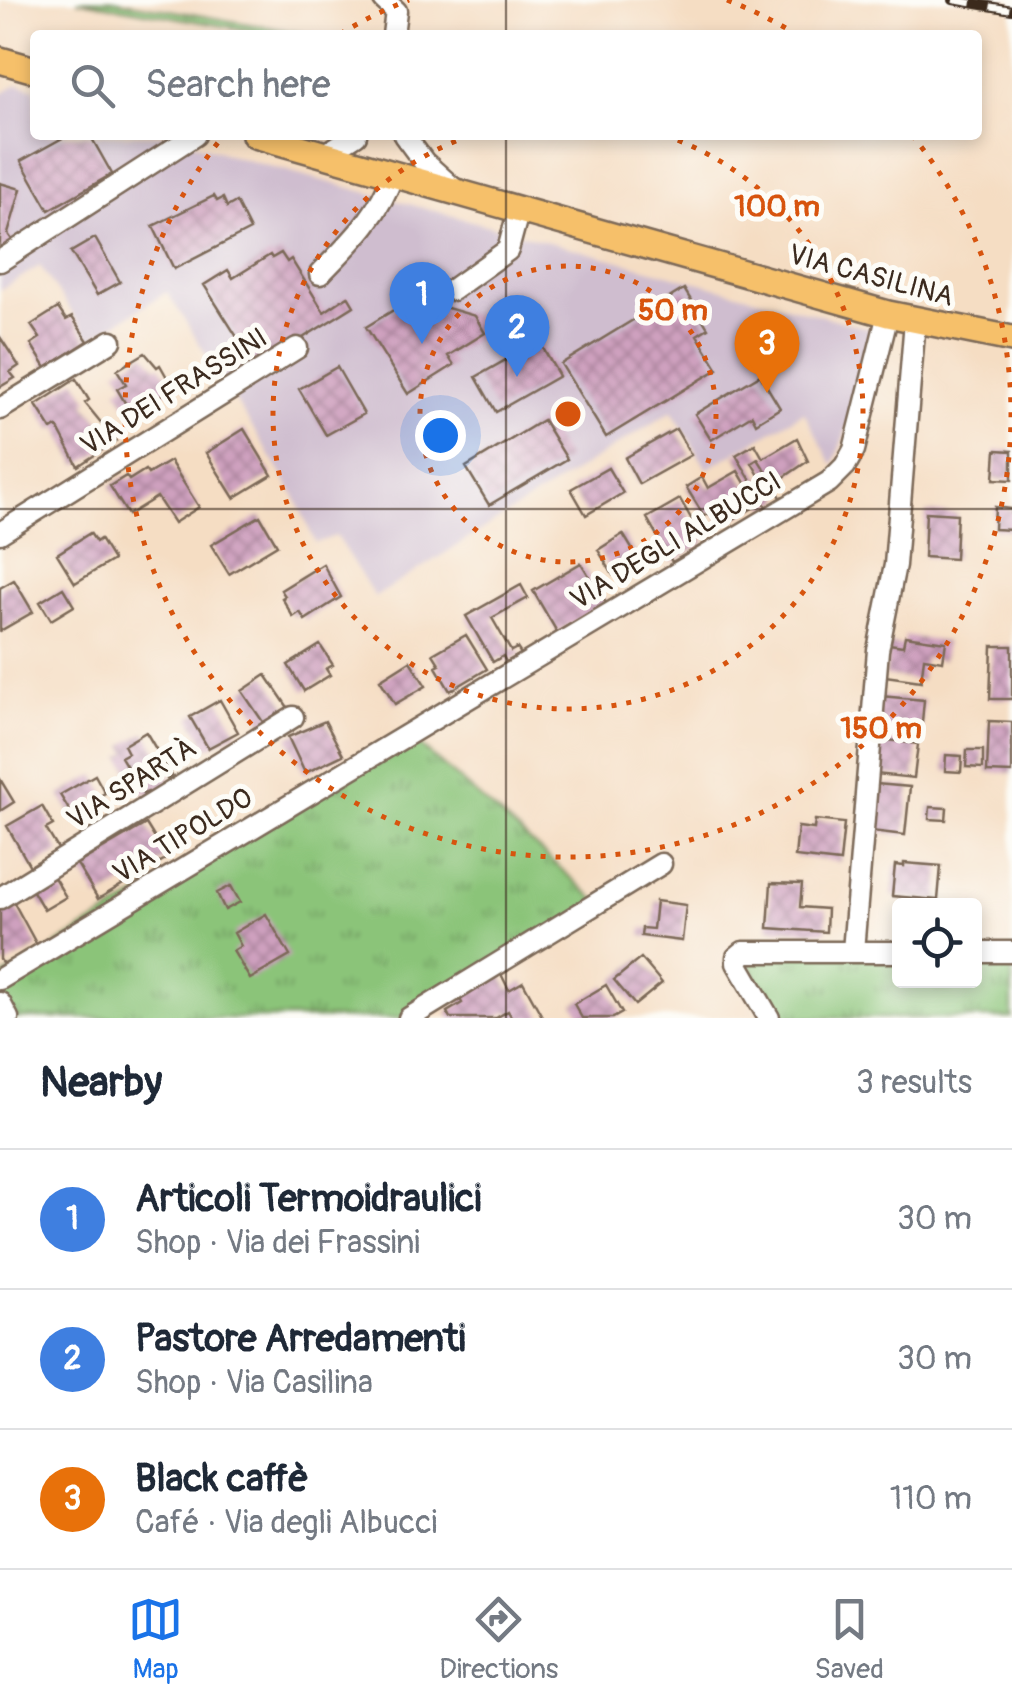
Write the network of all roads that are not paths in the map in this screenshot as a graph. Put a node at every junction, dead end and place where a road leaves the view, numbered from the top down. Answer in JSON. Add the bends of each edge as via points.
{"nodes":[{"id":1,"x":395,"y":1,"type":"edge"},
{"id":2,"x":394,"y":30,"type":"edge"},
{"id":3,"x":0,"y":60,"type":"edge"},
{"id":4,"x":30,"y":69,"type":"edge"},
{"id":5,"x":187,"y":140,"type":"edge"},
{"id":6,"x":272,"y":140,"type":"edge"},
{"id":7,"x":348,"y":140,"type":"edge"},
{"id":8,"x":408,"y":140,"type":"edge"},
{"id":9,"x":324,"y":155,"type":"junction"},
{"id":10,"x":393,"y":174,"type":"junction"},
{"id":11,"x":460,"y":193,"type":"junction"},
{"id":12,"x":519,"y":209,"type":"junction"},
{"id":13,"x":0,"y":261,"type":"edge"},
{"id":14,"x":320,"y":274,"type":"dead end"},
{"id":15,"x":452,"y":290,"type":"dead end"},
{"id":16,"x":888,"y":314,"type":"junction"},
{"id":17,"x":915,"y":320,"type":"junction"},
{"id":18,"x":1012,"y":339,"type":"edge"},
{"id":19,"x":111,"y":341,"type":"dead end"},
{"id":20,"x":297,"y":348,"type":"dead end"},
{"id":21,"x":0,"y":409,"type":"edge"},
{"id":22,"x":0,"y":533,"type":"edge"},
{"id":23,"x":293,"y":716,"type":"dead end"},
{"id":24,"x":395,"y":740,"type":"joint"},
{"id":25,"x":661,"y":864,"type":"dead end"},
{"id":26,"x":0,"y":898,"type":"edge"},
{"id":27,"x":853,"y":952,"type":"junction"},
{"id":28,"x":892,"y":952,"type":"edge"},
{"id":29,"x":982,"y":952,"type":"edge"},
{"id":30,"x":1012,"y":952,"type":"edge"},
{"id":31,"x":0,"y":979,"type":"edge"},
{"id":32,"x":0,"y":1003,"type":"edge"},
{"id":33,"x":8,"y":1018,"type":"edge"},
{"id":34,"x":408,"y":1018,"type":"edge"},
{"id":35,"x":769,"y":1018,"type":"edge"}],
"edges":[{"from":1,"to":2,"type":"street"},
{"from":3,"to":4,"type":"main road"},
{"from":5,"to":13,"type":"street"},
{"from":6,"to":9,"type":"main road","name":"VIA CASILINA"},
{"from":7,"to":9,"type":"street"},
{"from":8,"to":11,"type":"street"},
{"from":9,"to":10,"type":"main road","name":"VIA CASILINA"},
{"from":10,"to":11,"type":"main road","name":"VIA CASILINA"},
{"from":10,"to":14,"type":"street","via":[[367,225]]},
{"from":11,"to":12,"type":"main road","name":"VIA CASILINA"},
{"from":12,"to":15,"type":"street","via":[[508,250]]},
{"from":12,"to":16,"type":"main road","name":"VIA CASILINA"},
{"from":16,"to":17,"type":"main road","name":"VIA CASILINA"},
{"from":16,"to":24,"type":"street","name":"VIA DEGLI ALBUCCI","via":[[854,450],[834,477]]},
{"from":17,"to":18,"type":"main road","name":"VIA CASILINA"},
{"from":17,"to":27,"type":"street"},
{"from":19,"to":21,"type":"street"},
{"from":20,"to":22,"type":"street","name":"VIA DEI FRASSINI"},
{"from":23,"to":26,"type":"street","name":"VIA SPARTÀ"},
{"from":24,"to":31,"type":"street","name":"VIA TIPOLDO"},
{"from":25,"to":34,"type":"street"},
{"from":27,"to":28,"type":"street"},
{"from":27,"to":35,"type":"street","via":[[738,954],[738,966]]},
{"from":29,"to":30,"type":"street"},
{"from":32,"to":33,"type":"street"}]}
